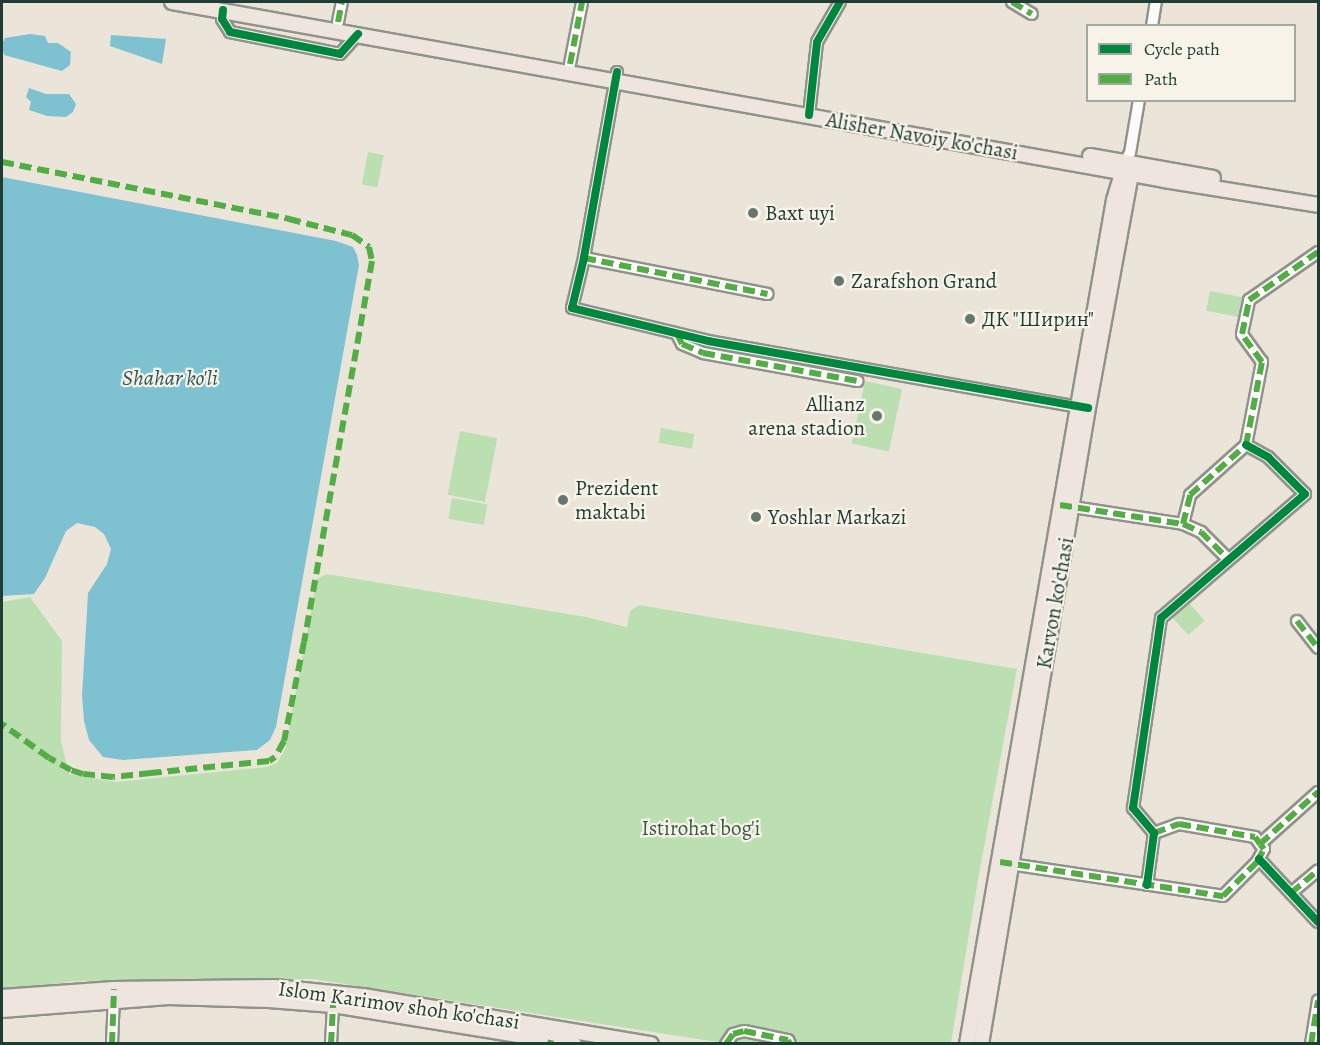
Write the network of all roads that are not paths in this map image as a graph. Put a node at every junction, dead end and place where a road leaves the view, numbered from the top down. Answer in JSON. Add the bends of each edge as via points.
{"nodes":[{"id":1,"x":172,"y":2,"type":"edge"},
{"id":2,"x":342,"y":2,"type":"edge"},
{"id":3,"x":582,"y":2,"type":"edge"},
{"id":4,"x":840,"y":2,"type":"edge"},
{"id":5,"x":1012,"y":2,"type":"edge"},
{"id":6,"x":1156,"y":2,"type":"edge"},
{"id":7,"x":222,"y":6,"type":"edge"},
{"id":8,"x":1032,"y":14,"type":"dead end"},
{"id":9,"x":1152,"y":24,"type":"edge"},
{"id":10,"x":348,"y":28,"type":"junction"},
{"id":11,"x":570,"y":64,"type":"junction"},
{"id":12,"x":616,"y":76,"type":"junction"},
{"id":13,"x":1139,"y":102,"type":"edge"},
{"id":14,"x":810,"y":111,"type":"junction"},
{"id":15,"x":1128,"y":165,"type":"junction"},
{"id":16,"x":1318,"y":197,"type":"edge"},
{"id":17,"x":1318,"y":205,"type":"edge"},
{"id":18,"x":1318,"y":252,"type":"edge"},
{"id":19,"x":584,"y":258,"type":"junction"},
{"id":20,"x":768,"y":294,"type":"dead end"},
{"id":21,"x":677,"y":334,"type":"junction"},
{"id":22,"x":857,"y":381,"type":"dead end"},
{"id":23,"x":1083,"y":407,"type":"junction"},
{"id":24,"x":1246,"y":445,"type":"junction"},
{"id":25,"x":1066,"y":506,"type":"junction"},
{"id":26,"x":1183,"y":524,"type":"junction"},
{"id":27,"x":1228,"y":559,"type":"junction"},
{"id":28,"x":1297,"y":621,"type":"dead end"},
{"id":29,"x":1318,"y":648,"type":"edge"},
{"id":30,"x":1318,"y":792,"type":"edge"},
{"id":31,"x":1154,"y":833,"type":"junction"},
{"id":32,"x":1260,"y":844,"type":"junction"},
{"id":33,"x":1259,"y":859,"type":"junction"},
{"id":34,"x":1006,"y":863,"type":"junction"},
{"id":35,"x":1318,"y":870,"type":"edge"},
{"id":36,"x":1147,"y":885,"type":"junction"},
{"id":37,"x":1291,"y":893,"type":"junction"},
{"id":38,"x":1318,"y":922,"type":"edge"},
{"id":39,"x":114,"y":995,"type":"junction"},
{"id":40,"x":2,"y":997,"type":"edge"},
{"id":41,"x":1318,"y":1001,"type":"edge"},
{"id":42,"x":333,"y":1005,"type":"junction"},
{"id":43,"x":2,"y":1010,"type":"edge"},
{"id":44,"x":550,"y":1042,"type":"edge"},
{"id":45,"x":112,"y":1044,"type":"edge"},
{"id":46,"x":331,"y":1044,"type":"edge"},
{"id":47,"x":573,"y":1044,"type":"edge"},
{"id":48,"x":651,"y":1044,"type":"edge"},
{"id":49,"x":726,"y":1044,"type":"edge"},
{"id":50,"x":790,"y":1044,"type":"edge"},
{"id":51,"x":967,"y":1044,"type":"edge"},
{"id":52,"x":981,"y":1044,"type":"edge"},
{"id":53,"x":1311,"y":1044,"type":"edge"}],
"edges":[{"from":1,"to":7,"type":"main road","name":"Alisher Navoiy ko'chasi"},
{"from":2,"to":10,"type":"street"},
{"from":3,"to":11,"type":"street"},
{"from":4,"to":14,"type":"street","via":[[816,42]]},
{"from":5,"to":8,"type":"street"},
{"from":6,"to":9,"type":"street"},
{"from":7,"to":10,"type":"main road","name":"Alisher Navoiy ko'chasi"},
{"from":7,"to":10,"type":"street","via":[[222,19],[230,32],[340,54]]},
{"from":10,"to":11,"type":"main road","name":"Alisher Navoiy ko'chasi"},
{"from":10,"to":12,"type":"main road","name":"Alisher Navoiy ko'chasi"},
{"from":11,"to":12,"type":"main road","name":"Alisher Navoiy ko'chasi"},
{"from":12,"to":14,"type":"main road","name":"Alisher Navoiy ko'chasi"},
{"from":12,"to":19,"type":"street"},
{"from":13,"to":15,"type":"street"},
{"from":14,"to":15,"type":"main road","name":"Alisher Navoiy ko'chasi"},
{"from":15,"to":16,"type":"main road","name":"Alisher Navoiy ko'chasi"},
{"from":15,"to":17,"type":"main road","name":"Alisher Navoiy ko'chasi"},
{"from":15,"to":23,"type":"main road","name":"Karvon ko'chasi"},
{"from":18,"to":24,"type":"street","via":[[1249,300],[1242,334],[1262,362]]},
{"from":19,"to":20,"type":"street"},
{"from":19,"to":21,"type":"street","via":[[572,308]]},
{"from":21,"to":22,"type":"street","via":[[682,344],[703,353]]},
{"from":21,"to":23,"type":"street"},
{"from":23,"to":25,"type":"main road","name":"Karvon ko'chasi"},
{"from":24,"to":26,"type":"street","via":[[1190,495]]},
{"from":24,"to":27,"type":"street","via":[[1268,457],[1305,494]]},
{"from":25,"to":26,"type":"street"},
{"from":25,"to":34,"type":"main road","name":"Karvon ko'chasi"},
{"from":26,"to":27,"type":"street","via":[[1201,532]]},
{"from":27,"to":31,"type":"street","via":[[1161,618],[1133,808]]},
{"from":28,"to":29,"type":"street"},
{"from":30,"to":32,"type":"street"},
{"from":31,"to":32,"type":"street","via":[[1179,824],[1255,837]]},
{"from":31,"to":36,"type":"street"},
{"from":32,"to":33,"type":"street","via":[[1264,849]]},
{"from":33,"to":36,"type":"street","via":[[1223,896]]},
{"from":33,"to":37,"type":"street"},
{"from":34,"to":36,"type":"street"},
{"from":34,"to":51,"type":"main road"},
{"from":34,"to":52,"type":"main road","name":"Karvon ko'chasi"},
{"from":35,"to":37,"type":"street"},
{"from":37,"to":38,"type":"street"},
{"from":39,"to":40,"type":"main road","name":"Islom Karimov shoh ko'chasi"},
{"from":39,"to":42,"type":"main road","name":"Islom Karimov shoh ko'chasi"},
{"from":39,"to":43,"type":"main road","name":"Islom Karimov shoh ko'chasi"},
{"from":39,"to":45,"type":"street"},
{"from":39,"to":48,"type":"main road","name":"Islom Karimov shoh ko'chasi","via":[[232,986],[317,990]]},
{"from":41,"to":53,"type":"street"},
{"from":42,"to":44,"type":"main road","name":"Islom Karimov shoh ko'chasi"},
{"from":42,"to":46,"type":"street"},
{"from":44,"to":47,"type":"main road","name":"Islom Karimov shoh ko'chasi"},
{"from":49,"to":50,"type":"street","via":[[733,1034],[744,1030],[788,1040]]}]}
